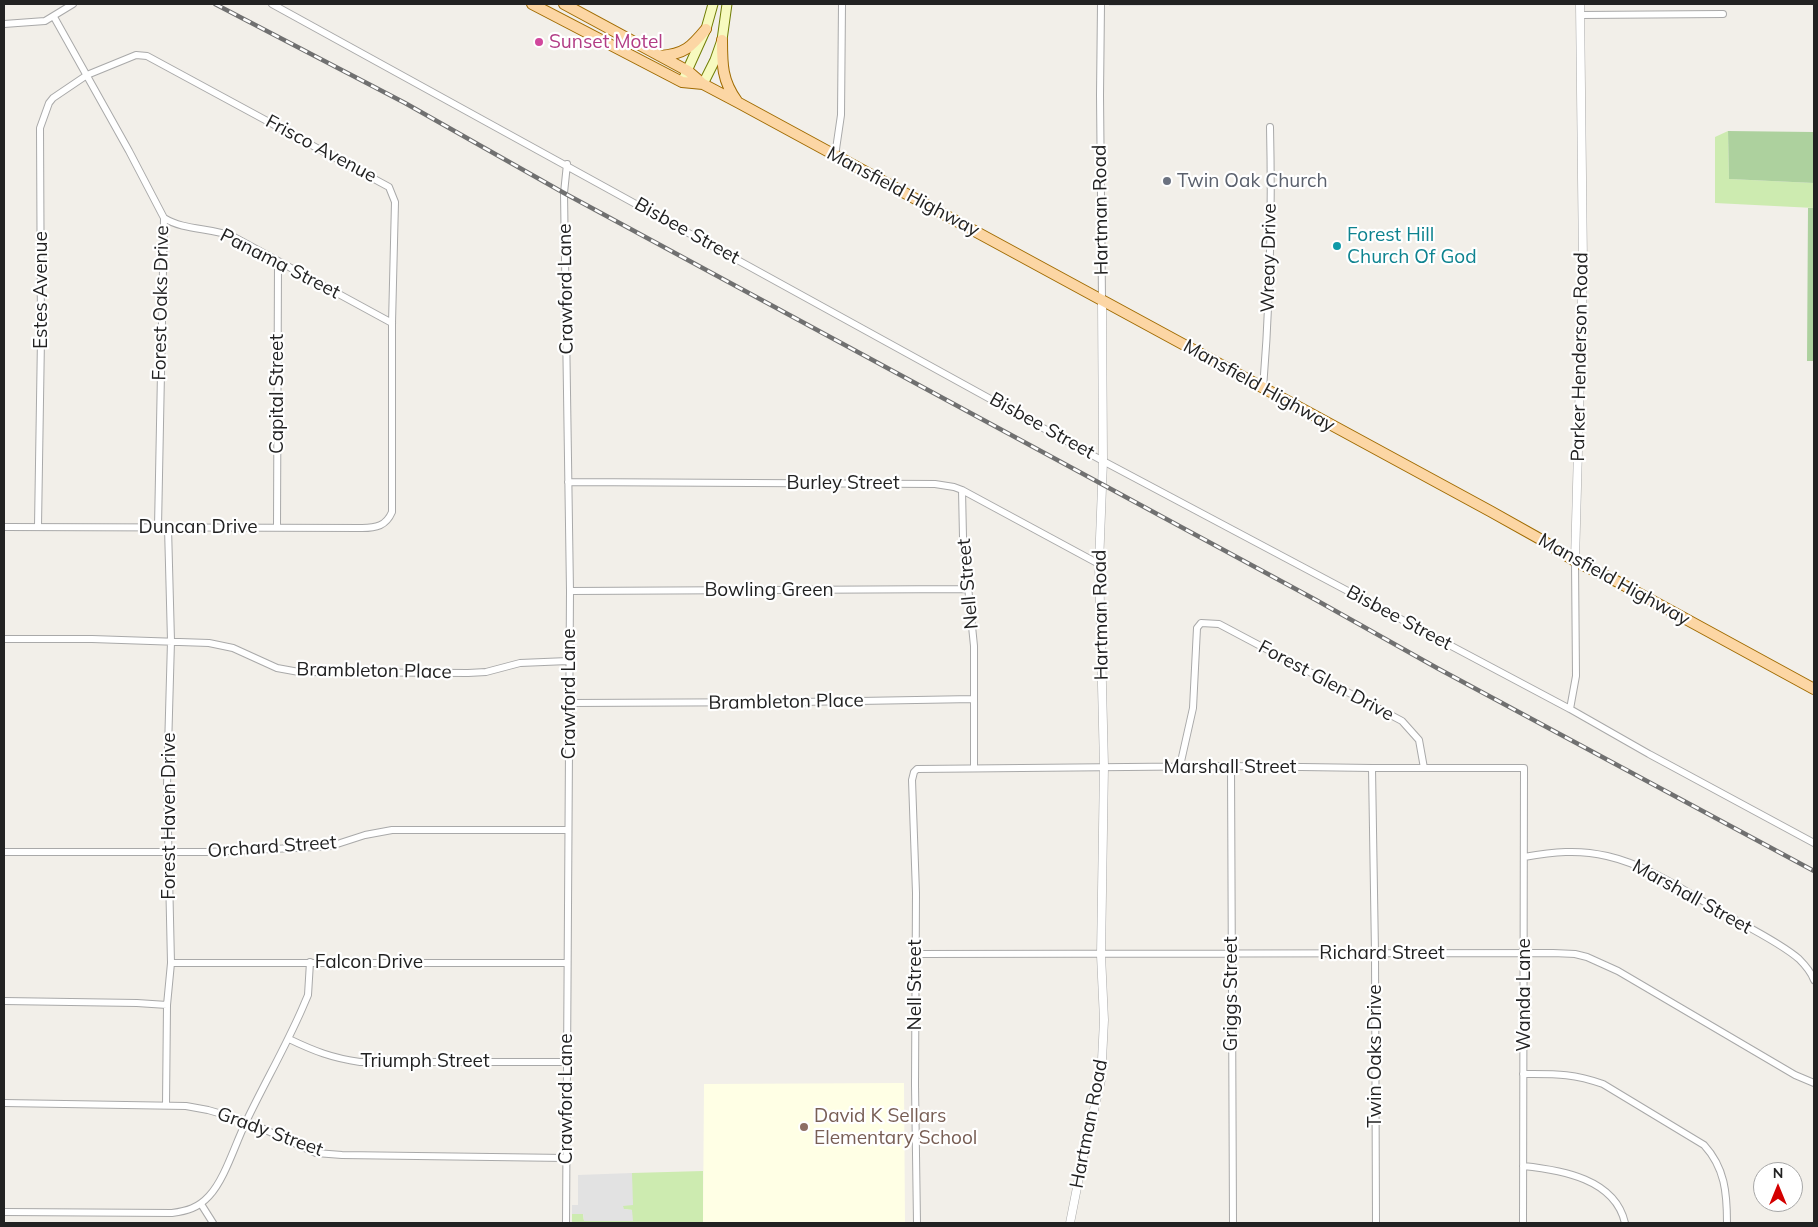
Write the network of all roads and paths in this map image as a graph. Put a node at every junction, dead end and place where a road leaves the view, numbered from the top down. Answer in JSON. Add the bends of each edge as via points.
{"nodes":[{"id":1,"x":74,"y":4,"type":"edge"},
{"id":2,"x":272,"y":4,"type":"edge"},
{"id":3,"x":532,"y":4,"type":"edge"},
{"id":4,"x":564,"y":4,"type":"edge"},
{"id":5,"x":713,"y":4,"type":"edge"},
{"id":6,"x":727,"y":4,"type":"edge"},
{"id":7,"x":842,"y":4,"type":"edge"},
{"id":8,"x":1101,"y":4,"type":"edge"},
{"id":9,"x":1580,"y":4,"type":"edge"},
{"id":10,"x":1722,"y":14,"type":"dead end"},
{"id":11,"x":1580,"y":15,"type":"junction"},
{"id":12,"x":54,"y":17,"type":"junction"},
{"id":13,"x":4,"y":24,"type":"edge"},
{"id":14,"x":706,"y":29,"type":"junction"},
{"id":15,"x":722,"y":40,"type":"junction"},
{"id":16,"x":660,"y":56,"type":"junction"},
{"id":17,"x":688,"y":71,"type":"junction"},
{"id":18,"x":87,"y":75,"type":"junction"},
{"id":19,"x":682,"y":82,"type":"junction"},
{"id":20,"x":703,"y":84,"type":"junction"},
{"id":21,"x":739,"y":103,"type":"junction"},
{"id":22,"x":1270,"y":127,"type":"dead end"},
{"id":23,"x":835,"y":156,"type":"junction"},
{"id":24,"x":567,"y":164,"type":"junction"},
{"id":25,"x":164,"y":218,"type":"junction"},
{"id":26,"x":278,"y":261,"type":"junction"},
{"id":27,"x":1102,"y":300,"type":"junction"},
{"id":28,"x":392,"y":323,"type":"junction"},
{"id":29,"x":1263,"y":389,"type":"junction"},
{"id":30,"x":1103,"y":460,"type":"junction"},
{"id":31,"x":568,"y":482,"type":"junction"},
{"id":32,"x":962,"y":490,"type":"junction"},
{"id":33,"x":389,"y":519,"type":"joint"},
{"id":34,"x":38,"y":526,"type":"junction"},
{"id":35,"x":4,"y":527,"type":"edge"},
{"id":36,"x":158,"y":527,"type":"junction"},
{"id":37,"x":168,"y":527,"type":"junction"},
{"id":38,"x":277,"y":527,"type":"junction"},
{"id":39,"x":1576,"y":561,"type":"junction"},
{"id":40,"x":1099,"y":564,"type":"junction"},
{"id":41,"x":969,"y":589,"type":"junction"},
{"id":42,"x":570,"y":591,"type":"junction"},
{"id":43,"x":4,"y":639,"type":"edge"},
{"id":44,"x":171,"y":641,"type":"junction"},
{"id":45,"x":568,"y":661,"type":"junction"},
{"id":46,"x":1814,"y":689,"type":"edge"},
{"id":47,"x":974,"y":698,"type":"junction"},
{"id":48,"x":569,"y":703,"type":"junction"},
{"id":49,"x":1570,"y":709,"type":"junction"},
{"id":50,"x":1104,"y":766,"type":"junction"},
{"id":51,"x":1180,"y":766,"type":"junction"},
{"id":52,"x":1231,"y":766,"type":"junction"},
{"id":53,"x":974,"y":768,"type":"junction"},
{"id":54,"x":1372,"y":768,"type":"junction"},
{"id":55,"x":1424,"y":768,"type":"junction"},
{"id":56,"x":1524,"y":768,"type":"joint"},
{"id":57,"x":937,"y":769,"type":"joint"},
{"id":58,"x":568,"y":830,"type":"junction"},
{"id":59,"x":1814,"y":843,"type":"edge"},
{"id":60,"x":4,"y":852,"type":"edge"},
{"id":61,"x":168,"y":852,"type":"junction"},
{"id":62,"x":1524,"y":857,"type":"junction"},
{"id":63,"x":1375,"y":953,"type":"junction"},
{"id":64,"x":1524,"y":953,"type":"junction"},
{"id":65,"x":915,"y":954,"type":"junction"},
{"id":66,"x":1101,"y":955,"type":"junction"},
{"id":67,"x":1231,"y":955,"type":"junction"},
{"id":68,"x":310,"y":962,"type":"junction"},
{"id":69,"x":171,"y":963,"type":"junction"},
{"id":70,"x":566,"y":963,"type":"junction"},
{"id":71,"x":1814,"y":980,"type":"edge"},
{"id":72,"x":4,"y":1002,"type":"edge"},
{"id":73,"x":167,"y":1005,"type":"junction"},
{"id":74,"x":289,"y":1039,"type":"junction"},
{"id":75,"x":566,"y":1062,"type":"junction"},
{"id":76,"x":1523,"y":1074,"type":"junction"},
{"id":77,"x":1814,"y":1083,"type":"edge"},
{"id":78,"x":4,"y":1103,"type":"edge"},
{"id":79,"x":166,"y":1105,"type":"junction"},
{"id":80,"x":246,"y":1121,"type":"junction"},
{"id":81,"x":566,"y":1158,"type":"junction"},
{"id":82,"x":1523,"y":1166,"type":"junction"},
{"id":83,"x":201,"y":1204,"type":"junction"},
{"id":84,"x":4,"y":1212,"type":"edge"},
{"id":85,"x":213,"y":1223,"type":"edge"},
{"id":86,"x":566,"y":1223,"type":"edge"},
{"id":87,"x":917,"y":1223,"type":"edge"},
{"id":88,"x":1070,"y":1223,"type":"edge"},
{"id":89,"x":1233,"y":1223,"type":"edge"},
{"id":90,"x":1376,"y":1223,"type":"edge"},
{"id":91,"x":1523,"y":1223,"type":"edge"},
{"id":92,"x":1625,"y":1223,"type":"edge"},
{"id":93,"x":1727,"y":1223,"type":"edge"}],
"edges":[{"from":1,"to":12,"type":"street"},
{"from":2,"to":24,"type":"street","name":"Bisbee Street"},
{"from":3,"to":19,"type":"main road","name":"Mansfield Highway"},
{"from":4,"to":16,"type":"main road","name":"Mansfield Highway"},
{"from":5,"to":14,"type":"main road"},
{"from":6,"to":15,"type":"main road"},
{"from":7,"to":23,"type":"street","via":[[841,115]]},
{"from":8,"to":27,"type":"street","name":"Hartman Road"},
{"from":9,"to":11,"type":"street","name":"Parker Henderson Road"},
{"from":10,"to":11,"type":"street"},
{"from":11,"to":39,"type":"street","name":"Parker Henderson Road","via":[[1583,264]]},
{"from":12,"to":13,"type":"street","via":[[38,22]]},
{"from":12,"to":18,"type":"street","name":"Forest Oaks Drive"},
{"from":14,"to":16,"type":"main road","via":[[693,46],[683,52]]},
{"from":14,"to":17,"type":"main road"},
{"from":15,"to":20,"type":"main road"},
{"from":15,"to":21,"type":"main road","via":[[724,75],[728,89]]},
{"from":16,"to":17,"type":"main road","name":"Mansfield Highway"},
{"from":17,"to":19,"type":"main road"},
{"from":17,"to":20,"type":"main road","name":"Mansfield Highway"},
{"from":18,"to":25,"type":"street","name":"Forest Oaks Drive"},
{"from":18,"to":28,"type":"street","name":"Frisco Avenue","via":[[136,55],[147,56],[388,187],[395,202]]},
{"from":18,"to":34,"type":"street","name":"Estes Avenue","via":[[48,103],[40,128]]},
{"from":19,"to":20,"type":"main road","name":"Mansfield Highway"},
{"from":20,"to":21,"type":"main road","name":"Mansfield Highway"},
{"from":21,"to":23,"type":"main road","name":"Mansfield Highway"},
{"from":22,"to":29,"type":"street","name":"Wreay Drive","via":[[1267,346]]},
{"from":23,"to":27,"type":"main road","name":"Mansfield Highway"},
{"from":24,"to":30,"type":"street","name":"Bisbee Street"},
{"from":24,"to":31,"type":"street","name":"Crawford Lane","via":[[564,203]]},
{"from":25,"to":26,"type":"street","name":"Panama Street","via":[[184,227],[225,233]]},
{"from":25,"to":36,"type":"street","name":"Forest Oaks Drive"},
{"from":26,"to":28,"type":"street","name":"Panama Street"},
{"from":26,"to":38,"type":"street","name":"Capital Street"},
{"from":27,"to":29,"type":"main road","name":"Mansfield Highway"},
{"from":27,"to":30,"type":"street","name":"Hartman Road"},
{"from":28,"to":33,"type":"street","name":"Frisco Avenue","via":[[392,512]]},
{"from":29,"to":39,"type":"main road","name":"Mansfield Highway"},
{"from":30,"to":40,"type":"street","name":"Hartman Road"},
{"from":30,"to":49,"type":"street","name":"Bisbee Street"},
{"from":31,"to":32,"type":"street","name":"Burley Street","via":[[935,484]]},
{"from":31,"to":42,"type":"street","name":"Crawford Lane"},
{"from":32,"to":40,"type":"street","name":"Burley Street"},
{"from":32,"to":41,"type":"street","name":"Nell Street"},
{"from":33,"to":38,"type":"street","name":"Duncan Drive","via":[[374,528]]},
{"from":34,"to":35,"type":"street","name":"Duncan Drive"},
{"from":34,"to":36,"type":"street","name":"Duncan Drive"},
{"from":36,"to":37,"type":"street","name":"Duncan Drive"},
{"from":37,"to":38,"type":"street","name":"Duncan Drive"},
{"from":37,"to":44,"type":"street","name":"Forest Haven Drive"},
{"from":39,"to":46,"type":"main road","name":"Mansfield Highway"},
{"from":39,"to":49,"type":"street","name":"Parker Henderson Road","via":[[1576,676]]},
{"from":40,"to":50,"type":"street","name":"Hartman Road"},
{"from":41,"to":42,"type":"street","name":"Bowling Green"},
{"from":41,"to":47,"type":"street","name":"Nell Street"},
{"from":42,"to":45,"type":"street","name":"Crawford Lane"},
{"from":43,"to":44,"type":"street","name":"Brambleton Place"},
{"from":44,"to":45,"type":"street","name":"Brambleton Place","via":[[233,648],[277,668],[300,672],[468,673],[520,663]]},
{"from":44,"to":61,"type":"street","name":"Forest Haven Drive","via":[[166,785]]},
{"from":45,"to":48,"type":"street","name":"Crawford Lane"},
{"from":47,"to":48,"type":"street","name":"Brambleton Place"},
{"from":47,"to":53,"type":"street","name":"Nell Street"},
{"from":48,"to":58,"type":"street","name":"Crawford Lane"},
{"from":49,"to":59,"type":"street","name":"Bisbee Street"},
{"from":50,"to":51,"type":"street","name":"Marshall Street"},
{"from":50,"to":53,"type":"street","name":"Marshall Street"},
{"from":50,"to":66,"type":"street","name":"Hartman Road"},
{"from":51,"to":52,"type":"street","name":"Marshall Street"},
{"from":51,"to":55,"type":"street","name":"Forest Glen Drive","via":[[1193,708],[1197,628],[1201,624],[1219,624],[1402,720],[1419,740]]},
{"from":52,"to":54,"type":"street","name":"Marshall Street"},
{"from":52,"to":67,"type":"street","name":"Griggs Street"},
{"from":53,"to":57,"type":"street","name":"Marshall Street"},
{"from":54,"to":55,"type":"street","name":"Marshall Street"},
{"from":54,"to":63,"type":"street","name":"Twin Oaks Drive"},
{"from":55,"to":56,"type":"street","name":"Marshall Street"},
{"from":56,"to":62,"type":"street","name":"Wanda Lane"},
{"from":57,"to":65,"type":"street","name":"Nell Street","via":[[917,769],[912,780]]},
{"from":58,"to":61,"type":"street","name":"Orchard Street","via":[[392,830],[331,846]]},
{"from":58,"to":70,"type":"street","name":"Crawford Lane"},
{"from":60,"to":61,"type":"street","name":"Orchard Street"},
{"from":61,"to":69,"type":"street","name":"Forest Haven Drive"},
{"from":62,"to":64,"type":"street","name":"Wanda Lane"},
{"from":62,"to":71,"type":"street","name":"Marshall Street","via":[[1577,851],[1624,860],[1759,933],[1798,958]]},
{"from":63,"to":64,"type":"street","name":"Richard Street"},
{"from":63,"to":67,"type":"street","name":"Richard Street"},
{"from":63,"to":90,"type":"street","name":"Twin Oaks Drive"},
{"from":64,"to":76,"type":"street","name":"Wanda Lane"},
{"from":64,"to":77,"type":"street","name":"Richard Street","via":[[1575,954],[1600,962]]},
{"from":65,"to":66,"type":"street","name":"Richard Street"},
{"from":65,"to":87,"type":"street","name":"Nell Street"},
{"from":66,"to":67,"type":"street","name":"Richard Street"},
{"from":66,"to":88,"type":"street","name":"Hartman Road","via":[[1102,1080]]},
{"from":67,"to":89,"type":"street","name":"Griggs Street"},
{"from":68,"to":69,"type":"street","name":"Falcon Drive"},
{"from":68,"to":70,"type":"street","name":"Falcon Drive"},
{"from":68,"to":74,"type":"street","via":[[308,995]]},
{"from":69,"to":73,"type":"street","name":"Forest Haven Drive"},
{"from":70,"to":75,"type":"street","name":"Crawford Lane"},
{"from":72,"to":73,"type":"street"},
{"from":73,"to":79,"type":"street","name":"Forest Haven Drive"},
{"from":74,"to":75,"type":"street","name":"Triumph Street","via":[[338,1059],[360,1062]]},
{"from":74,"to":80,"type":"street"},
{"from":75,"to":81,"type":"street","name":"Crawford Lane"},
{"from":76,"to":82,"type":"street","name":"Wanda Lane"},
{"from":76,"to":93,"type":"street","via":[[1567,1074],[1603,1084],[1704,1145],[1714,1155],[1722,1174]]},
{"from":78,"to":79,"type":"street","name":"Grady Street"},
{"from":79,"to":80,"type":"street","name":"Grady Street","via":[[208,1110]]},
{"from":80,"to":81,"type":"street","name":"Grady Street","via":[[316,1152]]},
{"from":80,"to":83,"type":"street","via":[[218,1185]]},
{"from":81,"to":86,"type":"street","name":"Crawford Lane"},
{"from":82,"to":91,"type":"street","name":"Wanda Lane"},
{"from":82,"to":92,"type":"street","via":[[1582,1178],[1614,1199]]},
{"from":83,"to":84,"type":"street","via":[[172,1213]]},
{"from":83,"to":85,"type":"street"}]}
